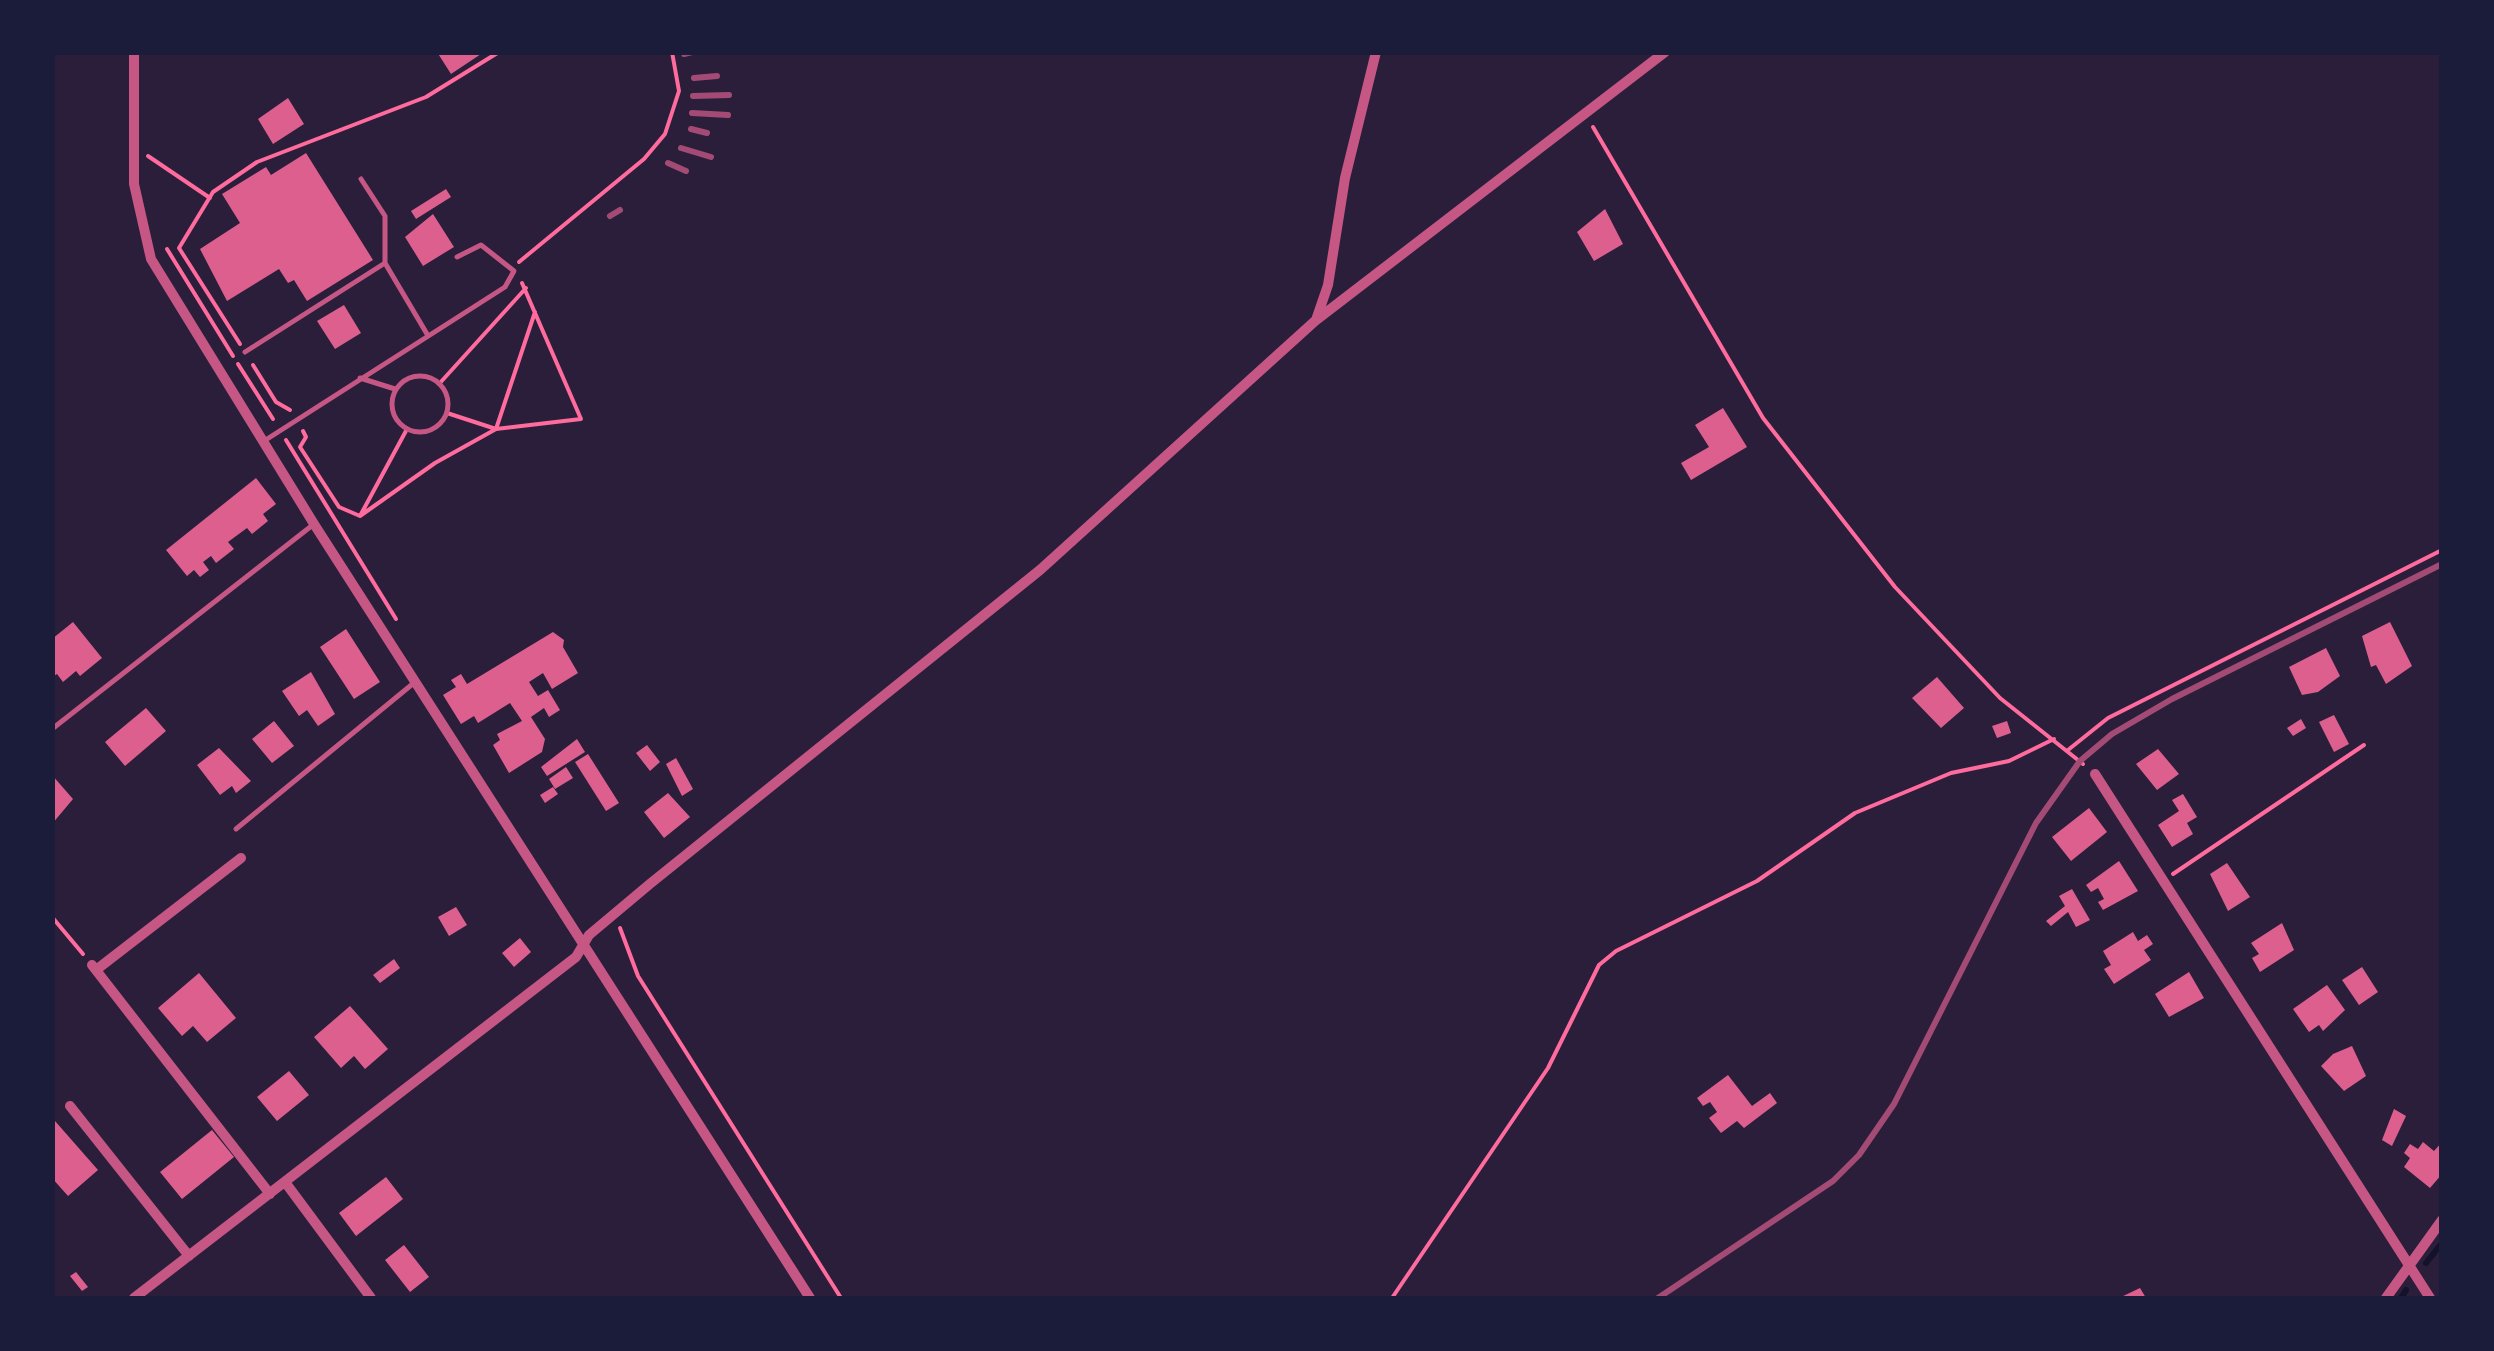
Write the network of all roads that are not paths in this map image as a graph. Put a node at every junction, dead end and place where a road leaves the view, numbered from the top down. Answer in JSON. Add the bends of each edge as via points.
{"nodes":[{"id":1,"x":134,"y":52,"type":"edge"},
{"id":2,"x":1376,"y":52,"type":"edge"},
{"id":3,"x":1665,"y":52,"type":"edge"},
{"id":4,"x":361,"y":180,"type":"dead end"},
{"id":5,"x":456,"y":257,"type":"dead end"},
{"id":6,"x":386,"y":264,"type":"junction"},
{"id":7,"x":1315,"y":320,"type":"junction"},
{"id":8,"x":427,"y":334,"type":"junction"},
{"id":9,"x":245,"y":352,"type":"road end"},
{"id":10,"x":360,"y":378,"type":"junction"},
{"id":11,"x":396,"y":390,"type":"junction"},
{"id":12,"x":264,"y":441,"type":"junction"},
{"id":13,"x":314,"y":524,"type":"junction"},
{"id":14,"x":415,"y":682,"type":"junction"},
{"id":15,"x":52,"y":729,"type":"edge"},
{"id":16,"x":2095,"y":774,"type":"road end"},
{"id":17,"x":236,"y":829,"type":"dead end"},
{"id":18,"x":241,"y":858,"type":"dead end"},
{"id":19,"x":583,"y":944,"type":"junction"},
{"id":20,"x":70,"y":1106,"type":"dead end"},
{"id":21,"x":285,"y":1182,"type":"junction"},
{"id":22,"x":270,"y":1194,"type":"junction"},
{"id":23,"x":2442,"y":1220,"type":"edge"},
{"id":24,"x":189,"y":1256,"type":"junction"},
{"id":25,"x":2409,"y":1261,"type":"junction"},
{"id":26,"x":134,"y":1298,"type":"edge"},
{"id":27,"x":371,"y":1298,"type":"edge"},
{"id":28,"x":810,"y":1298,"type":"edge"},
{"id":29,"x":2386,"y":1298,"type":"edge"},
{"id":30,"x":2430,"y":1298,"type":"edge"}],
"edges":[{"from":1,"to":12,"type":"street","via":[[134,184],[150,259]]},
{"from":2,"to":7,"type":"street"},
{"from":3,"to":7,"type":"street"},
{"from":4,"to":6,"type":"lane","via":[[384,216]]},
{"from":5,"to":8,"type":"lane","via":[[481,245],[514,271],[505,286]]},
{"from":6,"to":8,"type":"lane"},
{"from":6,"to":9,"type":"lane"},
{"from":7,"to":19,"type":"street","via":[[1040,570]]},
{"from":8,"to":10,"type":"lane"},
{"from":10,"to":11,"type":"lane"},
{"from":10,"to":12,"type":"lane"},
{"from":11,"to":11,"type":"lane","via":[[392,408],[407,428],[427,431],[446,414],[439,384],[419,376]]},
{"from":12,"to":13,"type":"street"},
{"from":13,"to":14,"type":"street"},
{"from":13,"to":15,"type":"lane"},
{"from":14,"to":17,"type":"lane"},
{"from":14,"to":19,"type":"street"},
{"from":16,"to":25,"type":"street"},
{"from":18,"to":22,"type":"street","via":[[94,968]]},
{"from":19,"to":21,"type":"street","via":[[576,956]]},
{"from":19,"to":28,"type":"street"},
{"from":20,"to":24,"type":"street"},
{"from":21,"to":22,"type":"street"},
{"from":21,"to":27,"type":"street"},
{"from":22,"to":24,"type":"street"},
{"from":23,"to":25,"type":"street"},
{"from":24,"to":26,"type":"street"},
{"from":25,"to":29,"type":"street"},
{"from":25,"to":30,"type":"street"}]}
